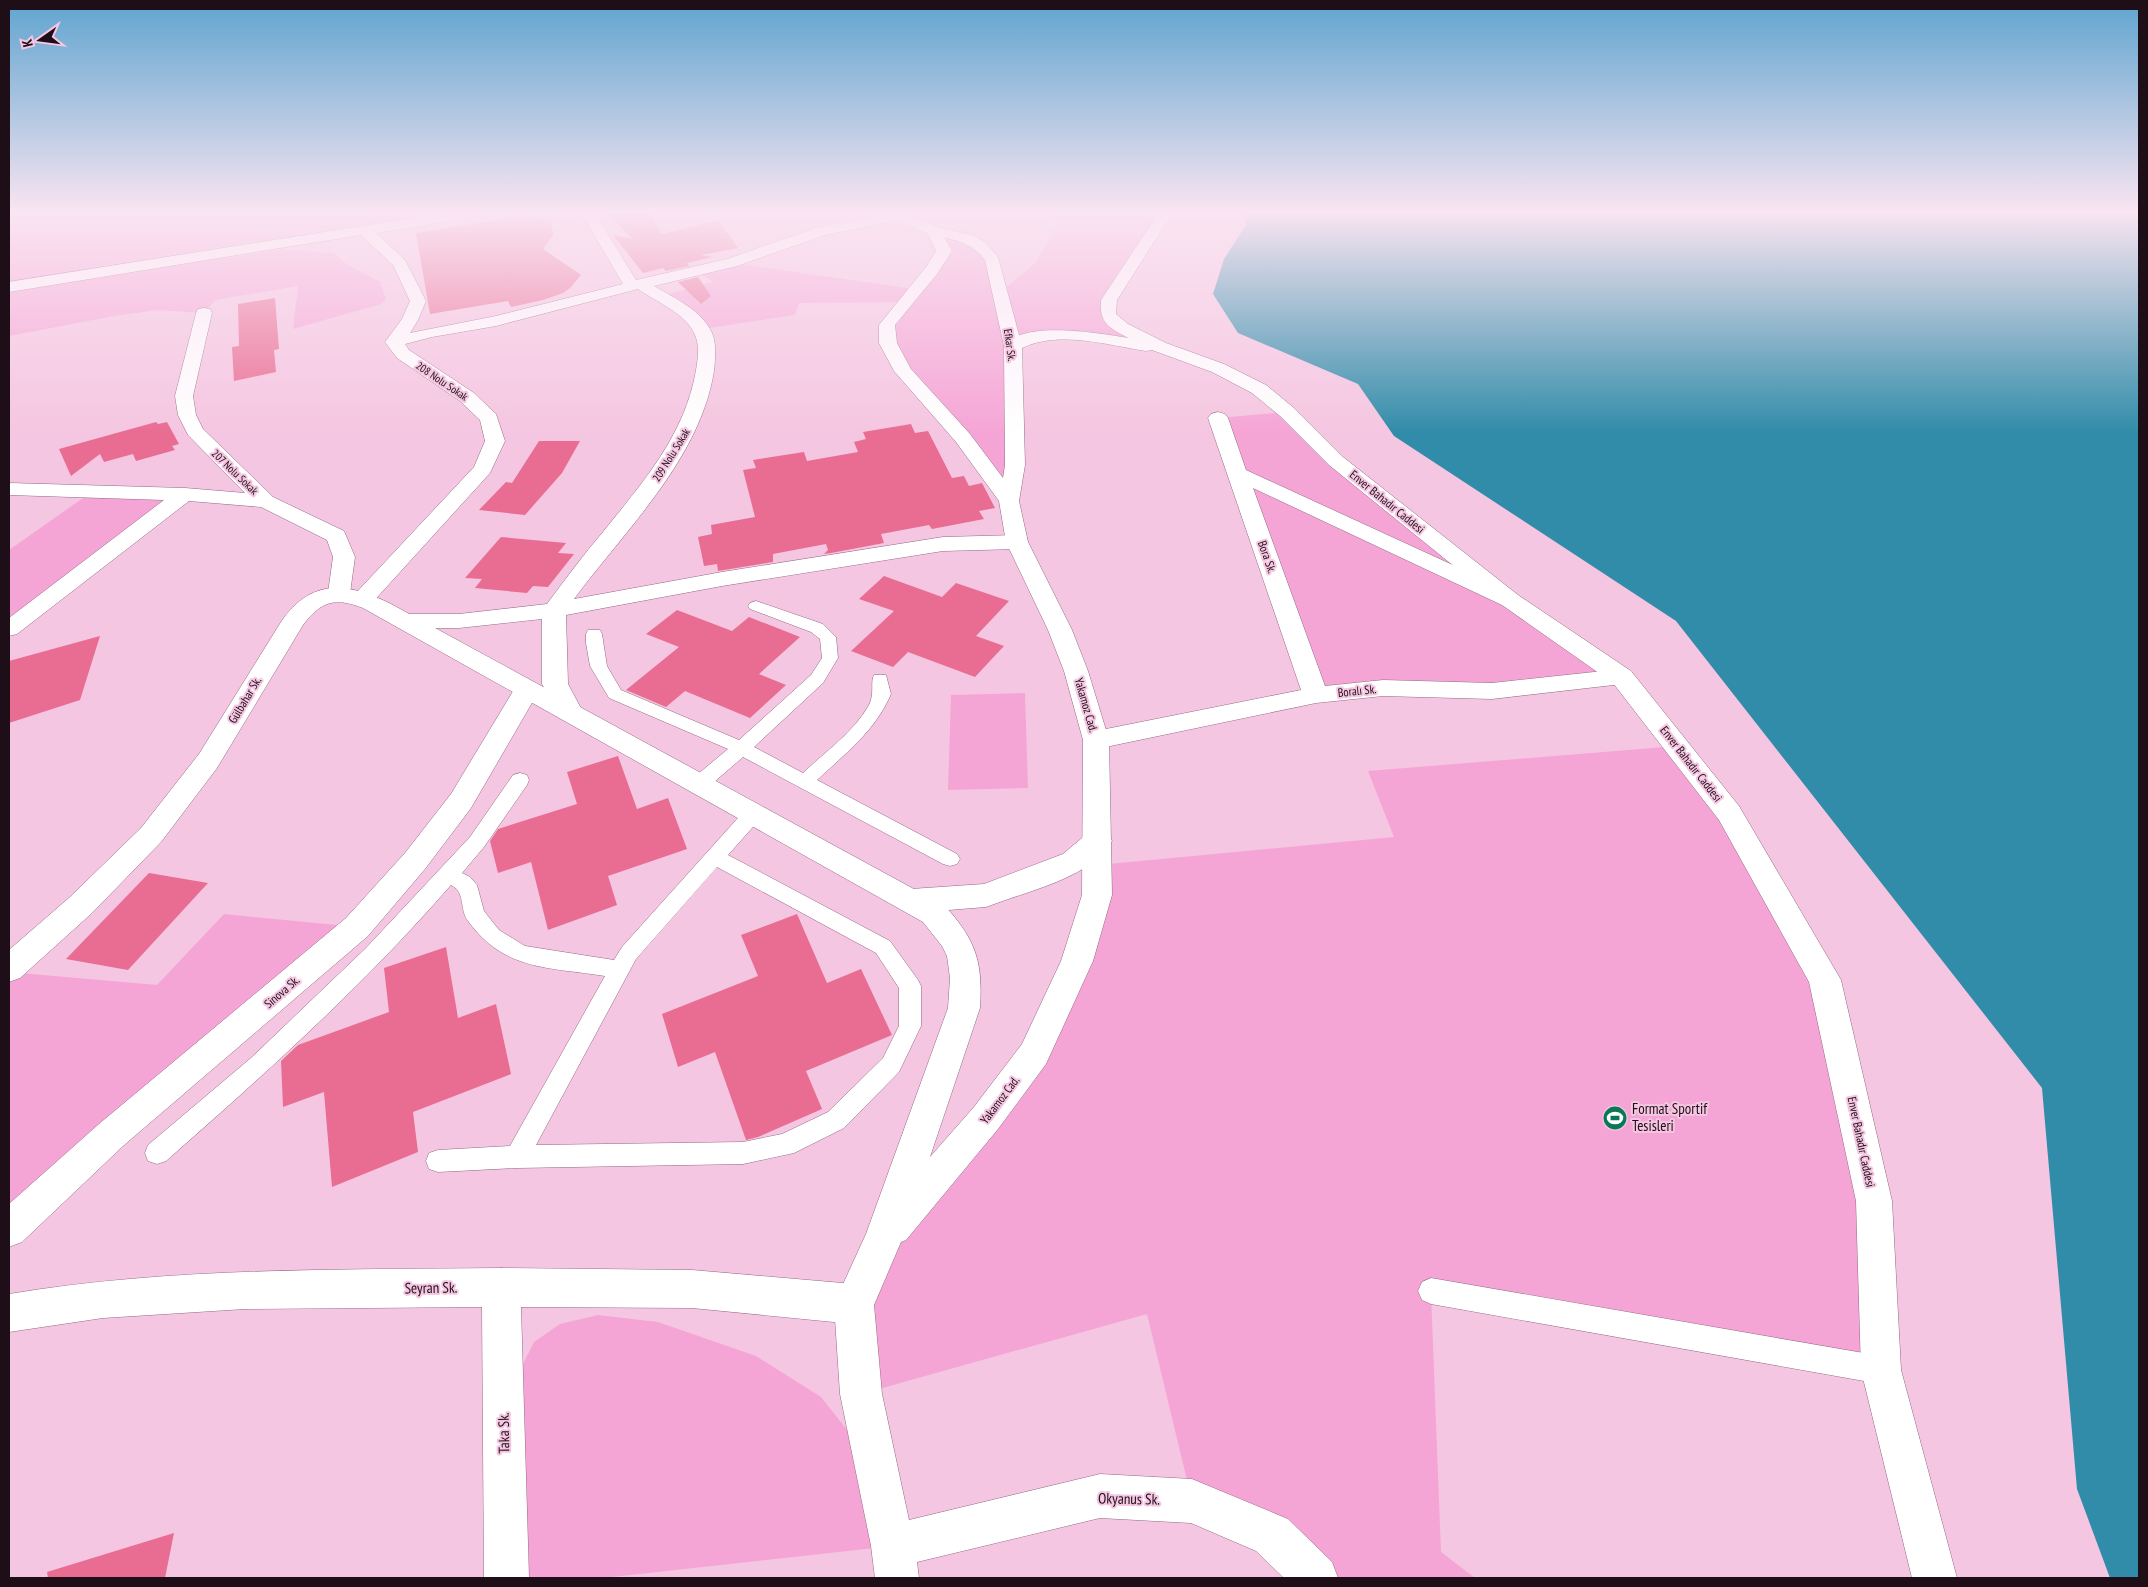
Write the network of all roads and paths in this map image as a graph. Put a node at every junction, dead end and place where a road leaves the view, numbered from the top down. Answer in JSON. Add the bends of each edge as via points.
{"nodes":[{"id":1,"x":410,"y":285,"type":"edge"},
{"id":2,"x":636,"y":285,"type":"joint"},
{"id":3,"x":918,"y":285,"type":"edge"},
{"id":4,"x":999,"y":285,"type":"edge"},
{"id":5,"x":1118,"y":285,"type":"edge"},
{"id":6,"x":204,"y":313,"type":"dead end"},
{"id":7,"x":394,"y":342,"type":"junction"},
{"id":8,"x":1013,"y":346,"type":"junction"},
{"id":9,"x":1160,"y":347,"type":"junction"},
{"id":10,"x":1218,"y":418,"type":"dead end"},
{"id":11,"x":1237,"y":473,"type":"junction"},
{"id":12,"x":9,"y":489,"type":"edge"},
{"id":13,"x":185,"y":494,"type":"junction"},
{"id":14,"x":266,"y":501,"type":"junction"},
{"id":15,"x":1009,"y":501,"type":"junction"},
{"id":16,"x":1017,"y":542,"type":"junction"},
{"id":17,"x":351,"y":596,"type":"junction"},
{"id":18,"x":1510,"y":600,"type":"junction"},
{"id":19,"x":756,"y":606,"type":"dead end"},
{"id":20,"x":554,"y":610,"type":"junction"},
{"id":21,"x":405,"y":621,"type":"junction"},
{"id":22,"x":9,"y":629,"type":"edge"},
{"id":23,"x":594,"y":634,"type":"dead end"},
{"id":24,"x":1622,"y":677,"type":"junction"},
{"id":25,"x":880,"y":679,"type":"dead end"},
{"id":26,"x":527,"y":688,"type":"junction"},
{"id":27,"x":1316,"y":695,"type":"junction"},
{"id":28,"x":570,"y":712,"type":"junction"},
{"id":29,"x":1096,"y":740,"type":"junction"},
{"id":30,"x":740,"y":748,"type":"junction"},
{"id":31,"x":520,"y":780,"type":"dead end"},
{"id":32,"x":804,"y":782,"type":"junction"},
{"id":33,"x":699,"y":784,"type":"junction"},
{"id":34,"x":753,"y":814,"type":"junction"},
{"id":35,"x":1098,"y":841,"type":"junction"},
{"id":36,"x":714,"y":857,"type":"junction"},
{"id":37,"x":950,"y":858,"type":"dead end"},
{"id":38,"x":448,"y":875,"type":"junction"},
{"id":39,"x":911,"y":901,"type":"junction"},
{"id":40,"x":9,"y":969,"type":"edge"},
{"id":41,"x":620,"y":970,"type":"junction"},
{"id":42,"x":157,"y":1153,"type":"dead end"},
{"id":43,"x":517,"y":1157,"type":"junction"},
{"id":44,"x":438,"y":1161,"type":"dead end"},
{"id":45,"x":9,"y":1229,"type":"edge"},
{"id":46,"x":883,"y":1240,"type":"junction"},
{"id":47,"x":501,"y":1287,"type":"junction"},
{"id":48,"x":1431,"y":1291,"type":"dead end"},
{"id":49,"x":854,"y":1304,"type":"junction"},
{"id":50,"x":9,"y":1313,"type":"edge"},
{"id":51,"x":1881,"y":1370,"type":"junction"},
{"id":52,"x":895,"y":1562,"type":"edge"},
{"id":53,"x":507,"y":1578,"type":"edge"},
{"id":54,"x":1316,"y":1578,"type":"edge"},
{"id":55,"x":1935,"y":1578,"type":"edge"}],
"edges":[{"from":1,"to":7,"type":"street","via":[[418,301],[410,320]]},
{"from":2,"to":7,"type":"street","via":[[496,321]]},
{"from":2,"to":20,"type":"street","name":"209 Nolu Sokak","via":[[682,312],[702,329],[707,348],[696,409],[682,440],[653,484]]},
{"from":3,"to":15,"type":"street","name":"Yakamoz Cad.","via":[[887,325],[888,343],[903,371],[963,438]]},
{"from":4,"to":8,"type":"street","name":"Efkar Sk."},
{"from":5,"to":9,"type":"street","name":"Enver Bahadır Caddesi","via":[[1108,300],[1108,315],[1122,328]]},
{"from":6,"to":14,"type":"street","name":"207 Nolu Sokak","via":[[184,396],[187,415],[218,456]]},
{"from":7,"to":17,"type":"street","name":"208 Nolu Sokak","via":[[403,354],[467,397],[490,418],[495,441],[482,469]]},
{"from":8,"to":9,"type":"street","via":[[1023,339],[1053,334]]},
{"from":8,"to":15,"type":"street","name":"Efkar Sk.","via":[[1015,465]]},
{"from":9,"to":18,"type":"street","name":"Enver Bahadır Caddesi","via":[[1218,368],[1259,389],[1336,461]]},
{"from":10,"to":11,"type":"street","name":"Bora Sk."},
{"from":11,"to":18,"type":"street"},
{"from":11,"to":27,"type":"street","name":"Bora Sk."},
{"from":12,"to":13,"type":"street"},
{"from":13,"to":14,"type":"street"},
{"from":13,"to":22,"type":"street"},
{"from":14,"to":17,"type":"street","name":"207 Nolu Sokak","via":[[336,536],[344,557]]},
{"from":15,"to":16,"type":"street","name":"Yakamoz Cad."},
{"from":16,"to":20,"type":"street","via":[[942,544]]},
{"from":16,"to":29,"type":"street","name":"Yakamoz Cad.","via":[[1060,630]]},
{"from":17,"to":21,"type":"street"},
{"from":17,"to":40,"type":"street","name":"Gülbahar Sk.","via":[[310,602],[293,622],[208,761],[151,835],[81,905]]},
{"from":18,"to":24,"type":"street","name":"Enver Bahadır Caddesi"},
{"from":19,"to":30,"type":"lane","via":[[817,628],[828,637],[830,658],[817,680]]},
{"from":20,"to":21,"type":"street","via":[[459,621]]},
{"from":20,"to":28,"type":"street","via":[[555,684]]},
{"from":21,"to":26,"type":"street"},
{"from":23,"to":30,"type":"lane","via":[[595,658],[601,677],[615,694]]},
{"from":24,"to":27,"type":"street","name":"Boralı Sk.","via":[[1492,691],[1384,688]]},
{"from":24,"to":51,"type":"street","name":"Enver Bahadır Caddesi","via":[[1729,813],[1826,980],[1874,1201]]},
{"from":25,"to":32,"type":"lane","via":[[883,692],[878,706]]},
{"from":26,"to":28,"type":"street"},
{"from":26,"to":45,"type":"street","name":"Sinova Sk.","via":[[461,801],[415,861],[357,927],[111,1135]]},
{"from":27,"to":29,"type":"street","name":"Boralı Sk."},
{"from":28,"to":33,"type":"street"},
{"from":29,"to":35,"type":"street","name":"Yakamoz Cad."},
{"from":30,"to":32,"type":"lane"},
{"from":30,"to":33,"type":"lane"},
{"from":31,"to":38,"type":"lane","via":[[477,842]]},
{"from":32,"to":37,"type":"lane"},
{"from":33,"to":34,"type":"street"},
{"from":34,"to":36,"type":"lane"},
{"from":34,"to":39,"type":"street"},
{"from":35,"to":39,"type":"street","via":[[1073,862],[986,895]]},
{"from":35,"to":46,"type":"street","name":"Yakamoz Cad.","via":[[1097,895],[1077,961],[1034,1054],[986,1118]]},
{"from":36,"to":41,"type":"lane","via":[[629,953]]},
{"from":36,"to":43,"type":"lane","via":[[883,947],[910,986],[910,1026],[891,1065],[836,1120],[785,1145],[743,1153]]},
{"from":38,"to":41,"type":"lane","via":[[463,882],[470,891],[474,914],[492,936],[520,954]]},
{"from":38,"to":42,"type":"lane","via":[[374,954],[259,1065]]},
{"from":39,"to":46,"type":"street","via":[[934,914],[955,936],[967,969],[964,1008]]},
{"from":41,"to":43,"type":"lane"},
{"from":43,"to":44,"type":"lane"},
{"from":46,"to":49,"type":"street"},
{"from":47,"to":49,"type":"street","name":"Seyran Sk.","via":[[692,1289]]},
{"from":47,"to":50,"type":"street","name":"Seyran Sk.","via":[[245,1290],[103,1299]]},
{"from":47,"to":53,"type":"street","name":"Taka Sk."},
{"from":48,"to":51,"type":"lane"},
{"from":49,"to":52,"type":"street","via":[[861,1394]]},
{"from":51,"to":55,"type":"street","name":"Enver Bahadır Caddesi"},
{"from":52,"to":54,"type":"street","name":"Okyanus Sk.","via":[[1100,1496],[1192,1502],[1272,1535]]}]}
